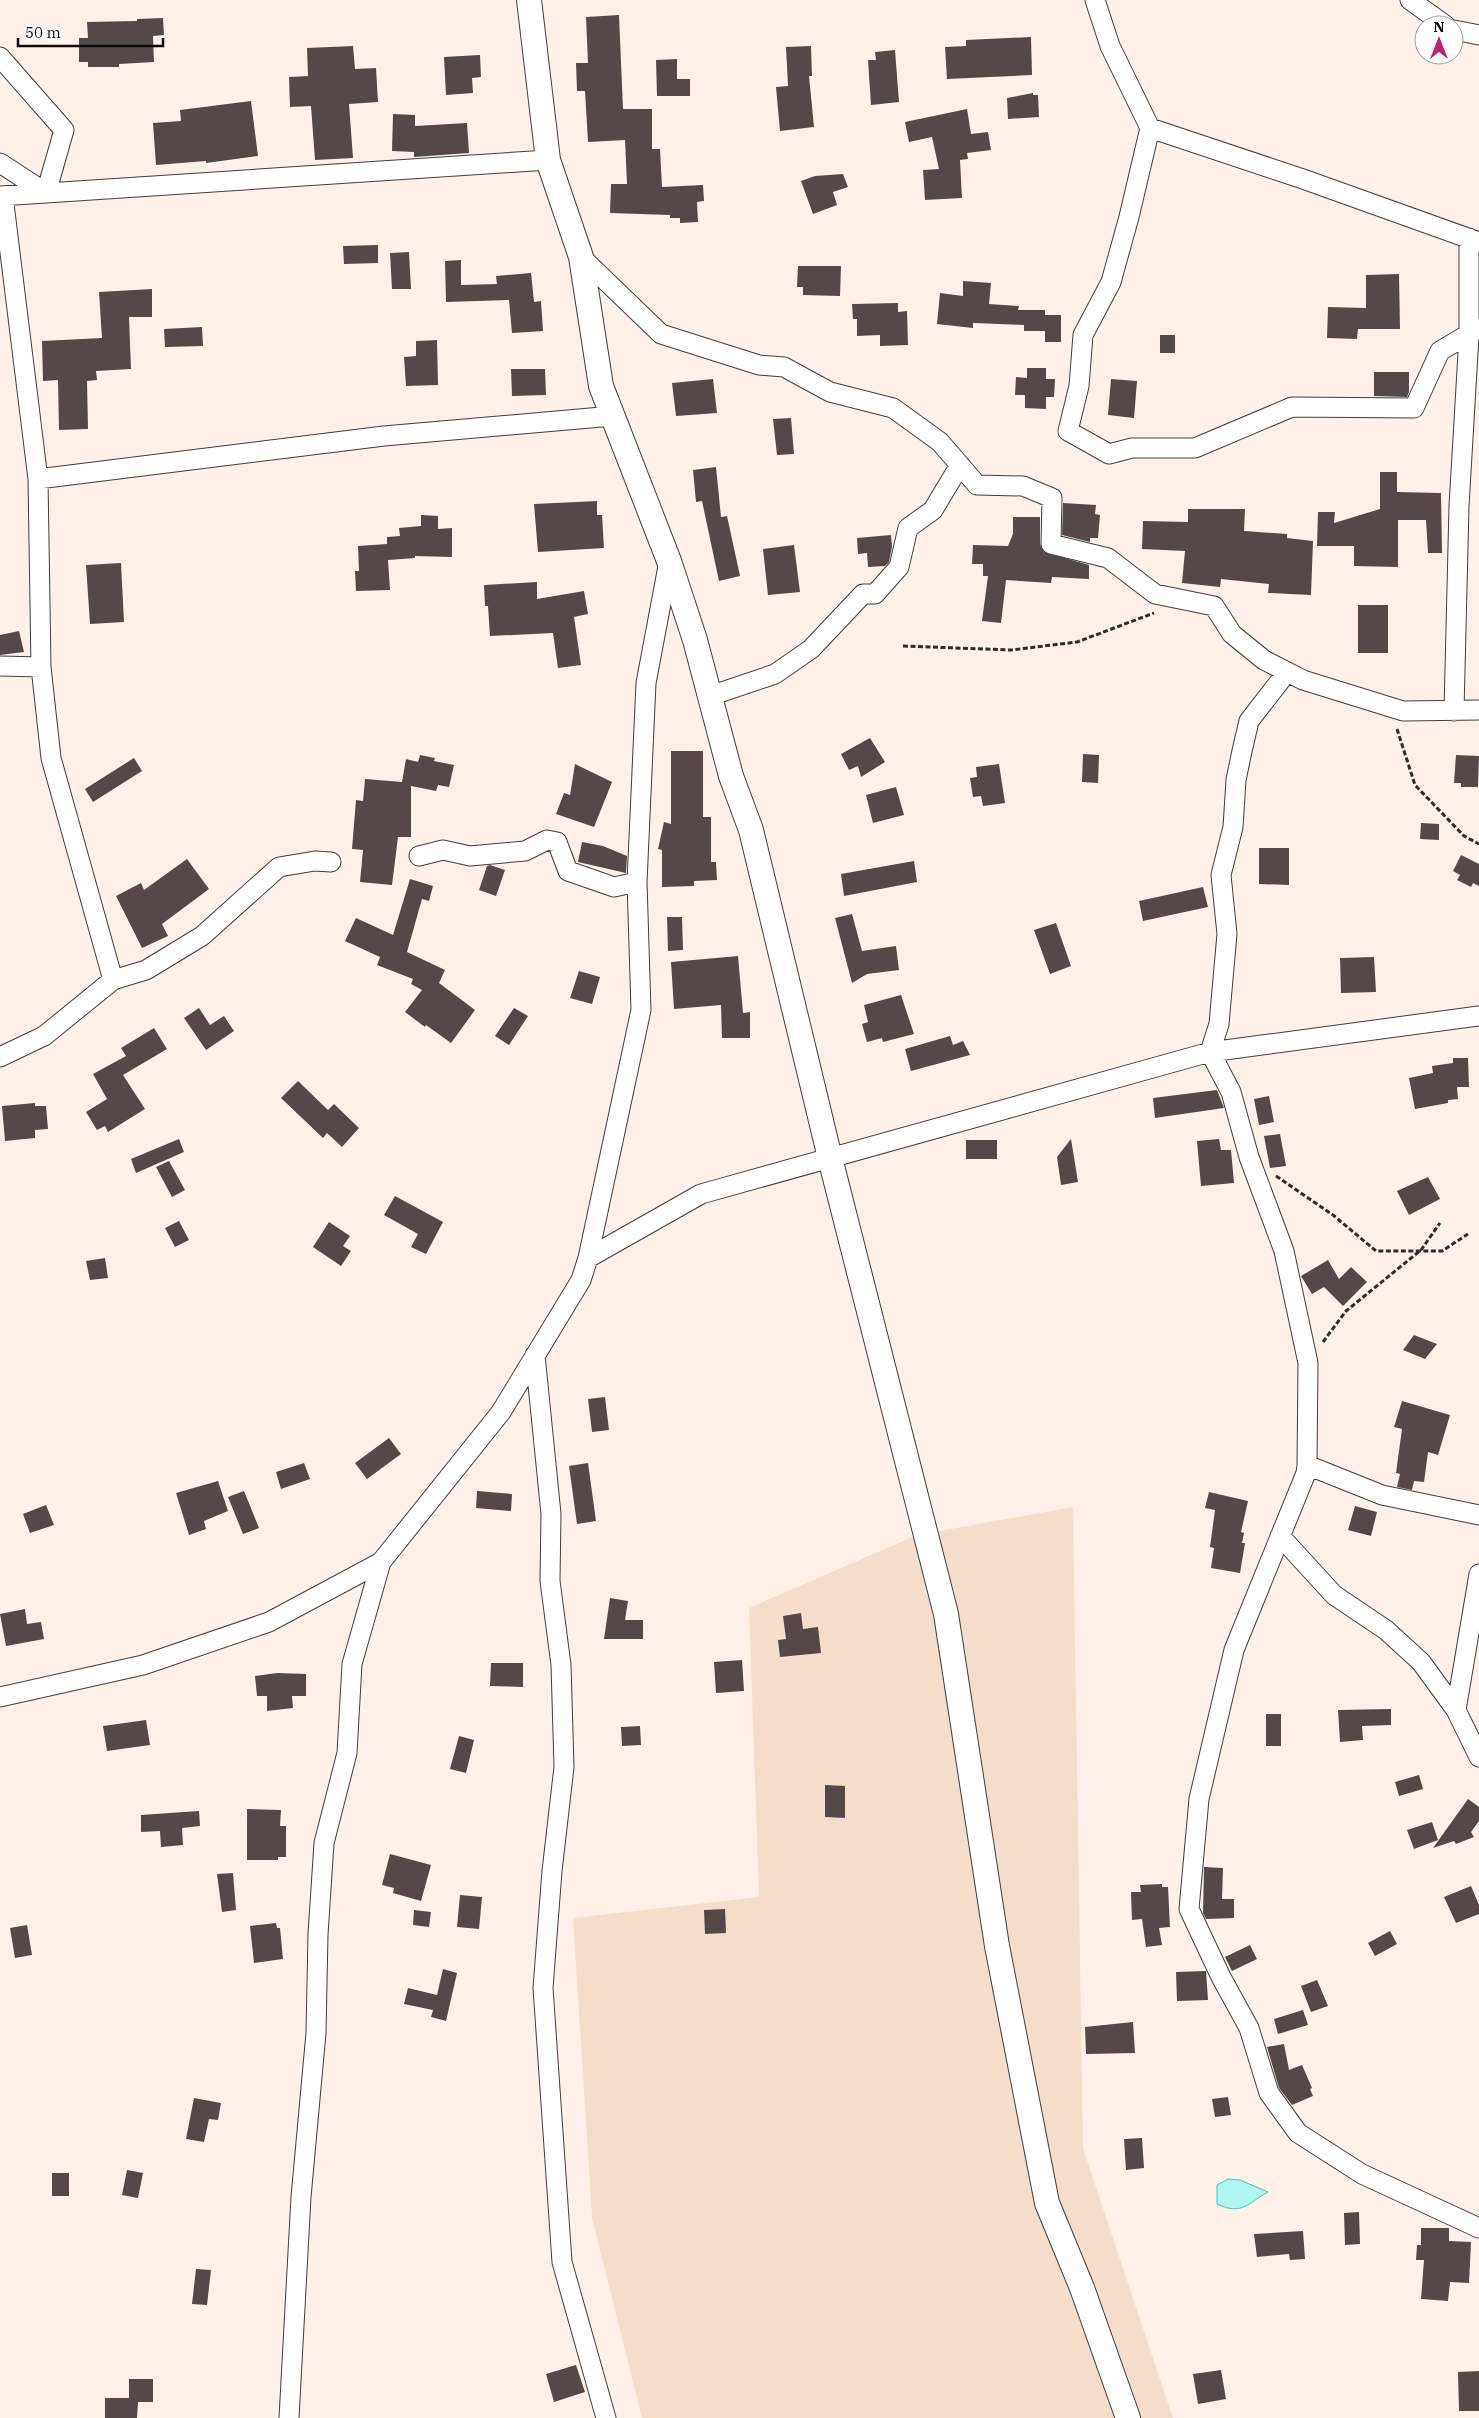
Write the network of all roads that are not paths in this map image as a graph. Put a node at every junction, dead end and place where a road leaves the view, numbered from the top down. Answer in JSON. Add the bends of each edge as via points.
{"nodes":[{"id":1,"x":528,"y":0,"type":"edge"},
{"id":2,"x":1095,"y":0,"type":"edge"},
{"id":3,"x":1410,"y":0,"type":"edge"},
{"id":4,"x":1431,"y":15,"type":"edge"},
{"id":5,"x":1464,"y":32,"type":"edge"},
{"id":6,"x":1479,"y":35,"type":"edge"},
{"id":7,"x":0,"y":58,"type":"edge"},
{"id":8,"x":1150,"y":128,"type":"junction"},
{"id":9,"x":548,"y":160,"type":"junction"},
{"id":10,"x":0,"y":163,"type":"edge"},
{"id":11,"x":46,"y":193,"type":"junction"},
{"id":12,"x":2,"y":196,"type":"edge"},
{"id":13,"x":1474,"y":240,"type":"edge"},
{"id":14,"x":581,"y":257,"type":"junction"},
{"id":15,"x":1474,"y":332,"type":"edge"},
{"id":16,"x":613,"y":416,"type":"junction"},
{"id":17,"x":960,"y":465,"type":"junction"},
{"id":18,"x":38,"y":479,"type":"junction"},
{"id":19,"x":669,"y":561,"type":"junction"},
{"id":20,"x":0,"y":666,"type":"edge"},
{"id":21,"x":41,"y":667,"type":"junction"},
{"id":22,"x":1287,"y":672,"type":"junction"},
{"id":23,"x":710,"y":696,"type":"junction"},
{"id":24,"x":1479,"y":710,"type":"edge"},
{"id":25,"x":1454,"y":711,"type":"junction"},
{"id":26,"x":419,"y":856,"type":"dead end"},
{"id":27,"x":331,"y":862,"type":"dead end"},
{"id":28,"x":637,"y":882,"type":"junction"},
{"id":29,"x":113,"y":980,"type":"junction"},
{"id":30,"x":1479,"y":1016,"type":"edge"},
{"id":31,"x":1210,"y":1052,"type":"junction"},
{"id":32,"x":0,"y":1056,"type":"edge"},
{"id":33,"x":830,"y":1158,"type":"junction"},
{"id":34,"x":588,"y":1258,"type":"junction"},
{"id":35,"x":535,"y":1355,"type":"junction"},
{"id":36,"x":1307,"y":1464,"type":"junction"},
{"id":37,"x":1479,"y":1515,"type":"edge"},
{"id":38,"x":1280,"y":1536,"type":"junction"},
{"id":39,"x":381,"y":1562,"type":"junction"},
{"id":40,"x":1479,"y":1574,"type":"edge"},
{"id":41,"x":0,"y":1697,"type":"edge"},
{"id":42,"x":1456,"y":1710,"type":"junction"},
{"id":43,"x":1479,"y":1758,"type":"edge"},
{"id":44,"x":1479,"y":2228,"type":"edge"},
{"id":45,"x":289,"y":2418,"type":"edge"},
{"id":46,"x":606,"y":2418,"type":"edge"},
{"id":47,"x":1128,"y":2418,"type":"edge"}],
"edges":[{"from":1,"to":9,"type":"street"},
{"from":2,"to":8,"type":"street","via":[[1110,46]]},
{"from":3,"to":4,"type":"street"},
{"from":5,"to":6,"type":"street"},
{"from":7,"to":11,"type":"street","via":[[64,130]]},
{"from":8,"to":13,"type":"street"},
{"from":8,"to":15,"type":"street","via":[[1111,282],[1083,335],[1079,386],[1068,431],[1109,454],[1132,448],[1195,448],[1292,407],[1414,408],[1440,351]]},
{"from":9,"to":11,"type":"street"},
{"from":9,"to":14,"type":"street"},
{"from":10,"to":11,"type":"street"},
{"from":11,"to":12,"type":"street"},
{"from":12,"to":18,"type":"street"},
{"from":13,"to":15,"type":"street"},
{"from":14,"to":16,"type":"street","via":[[601,386]]},
{"from":14,"to":17,"type":"street","via":[[661,334],[758,365],[784,367],[830,392],[893,408],[940,442]]},
{"from":15,"to":25,"type":"street","via":[[1459,506]]},
{"from":16,"to":18,"type":"street","via":[[375,437]]},
{"from":16,"to":19,"type":"street"},
{"from":17,"to":22,"type":"street","via":[[977,485],[1023,486],[1052,498],[1051,544],[1108,558],[1155,594],[1214,606],[1232,634],[1264,660]]},
{"from":17,"to":23,"type":"street","via":[[933,510],[908,528],[899,567],[875,594],[863,594],[811,649],[775,674]]},
{"from":18,"to":21,"type":"street"},
{"from":19,"to":23,"type":"street"},
{"from":19,"to":28,"type":"street","via":[[646,683]]},
{"from":20,"to":21,"type":"street"},
{"from":21,"to":29,"type":"street","via":[[51,758]]},
{"from":22,"to":25,"type":"street","via":[[1403,711]]},
{"from":22,"to":31,"type":"street","via":[[1249,721],[1236,780],[1233,828],[1221,875],[1227,934],[1219,1024]]},
{"from":23,"to":33,"type":"street","via":[[731,776],[751,830]]},
{"from":24,"to":25,"type":"street"},
{"from":26,"to":28,"type":"street","via":[[443,850],[470,856],[525,851],[546,840],[557,842],[568,871],[614,887]]},
{"from":27,"to":29,"type":"street","via":[[315,861],[279,867],[202,936],[146,970]]},
{"from":28,"to":34,"type":"street","via":[[641,1010]]},
{"from":29,"to":32,"type":"street","via":[[44,1036]]},
{"from":30,"to":31,"type":"street"},
{"from":31,"to":33,"type":"street"},
{"from":31,"to":36,"type":"street","via":[[1231,1092],[1249,1157],[1284,1251],[1308,1362]]},
{"from":33,"to":34,"type":"street","via":[[701,1194]]},
{"from":33,"to":47,"type":"street","via":[[946,1614],[998,1946],[1047,2203],[1082,2288]]},
{"from":34,"to":35,"type":"street","via":[[581,1280]]},
{"from":35,"to":39,"type":"street","via":[[501,1412]]},
{"from":35,"to":46,"type":"street","via":[[551,1514],[550,1581],[561,1665],[564,1767],[552,1871],[544,1998],[562,2262]]},
{"from":36,"to":37,"type":"street","via":[[1382,1495]]},
{"from":36,"to":38,"type":"street"},
{"from":38,"to":42,"type":"street","via":[[1334,1595],[1386,1630],[1421,1662]]},
{"from":38,"to":44,"type":"street","via":[[1234,1650],[1199,1799],[1189,1909],[1249,2028],[1269,2093],[1298,2133],[1362,2174]]},
{"from":39,"to":41,"type":"street","via":[[269,1622],[143,1665]]},
{"from":39,"to":45,"type":"street","via":[[352,1664],[346,1753],[324,1843],[316,2033],[301,2197]]},
{"from":40,"to":42,"type":"street"},
{"from":42,"to":43,"type":"street"}]}
